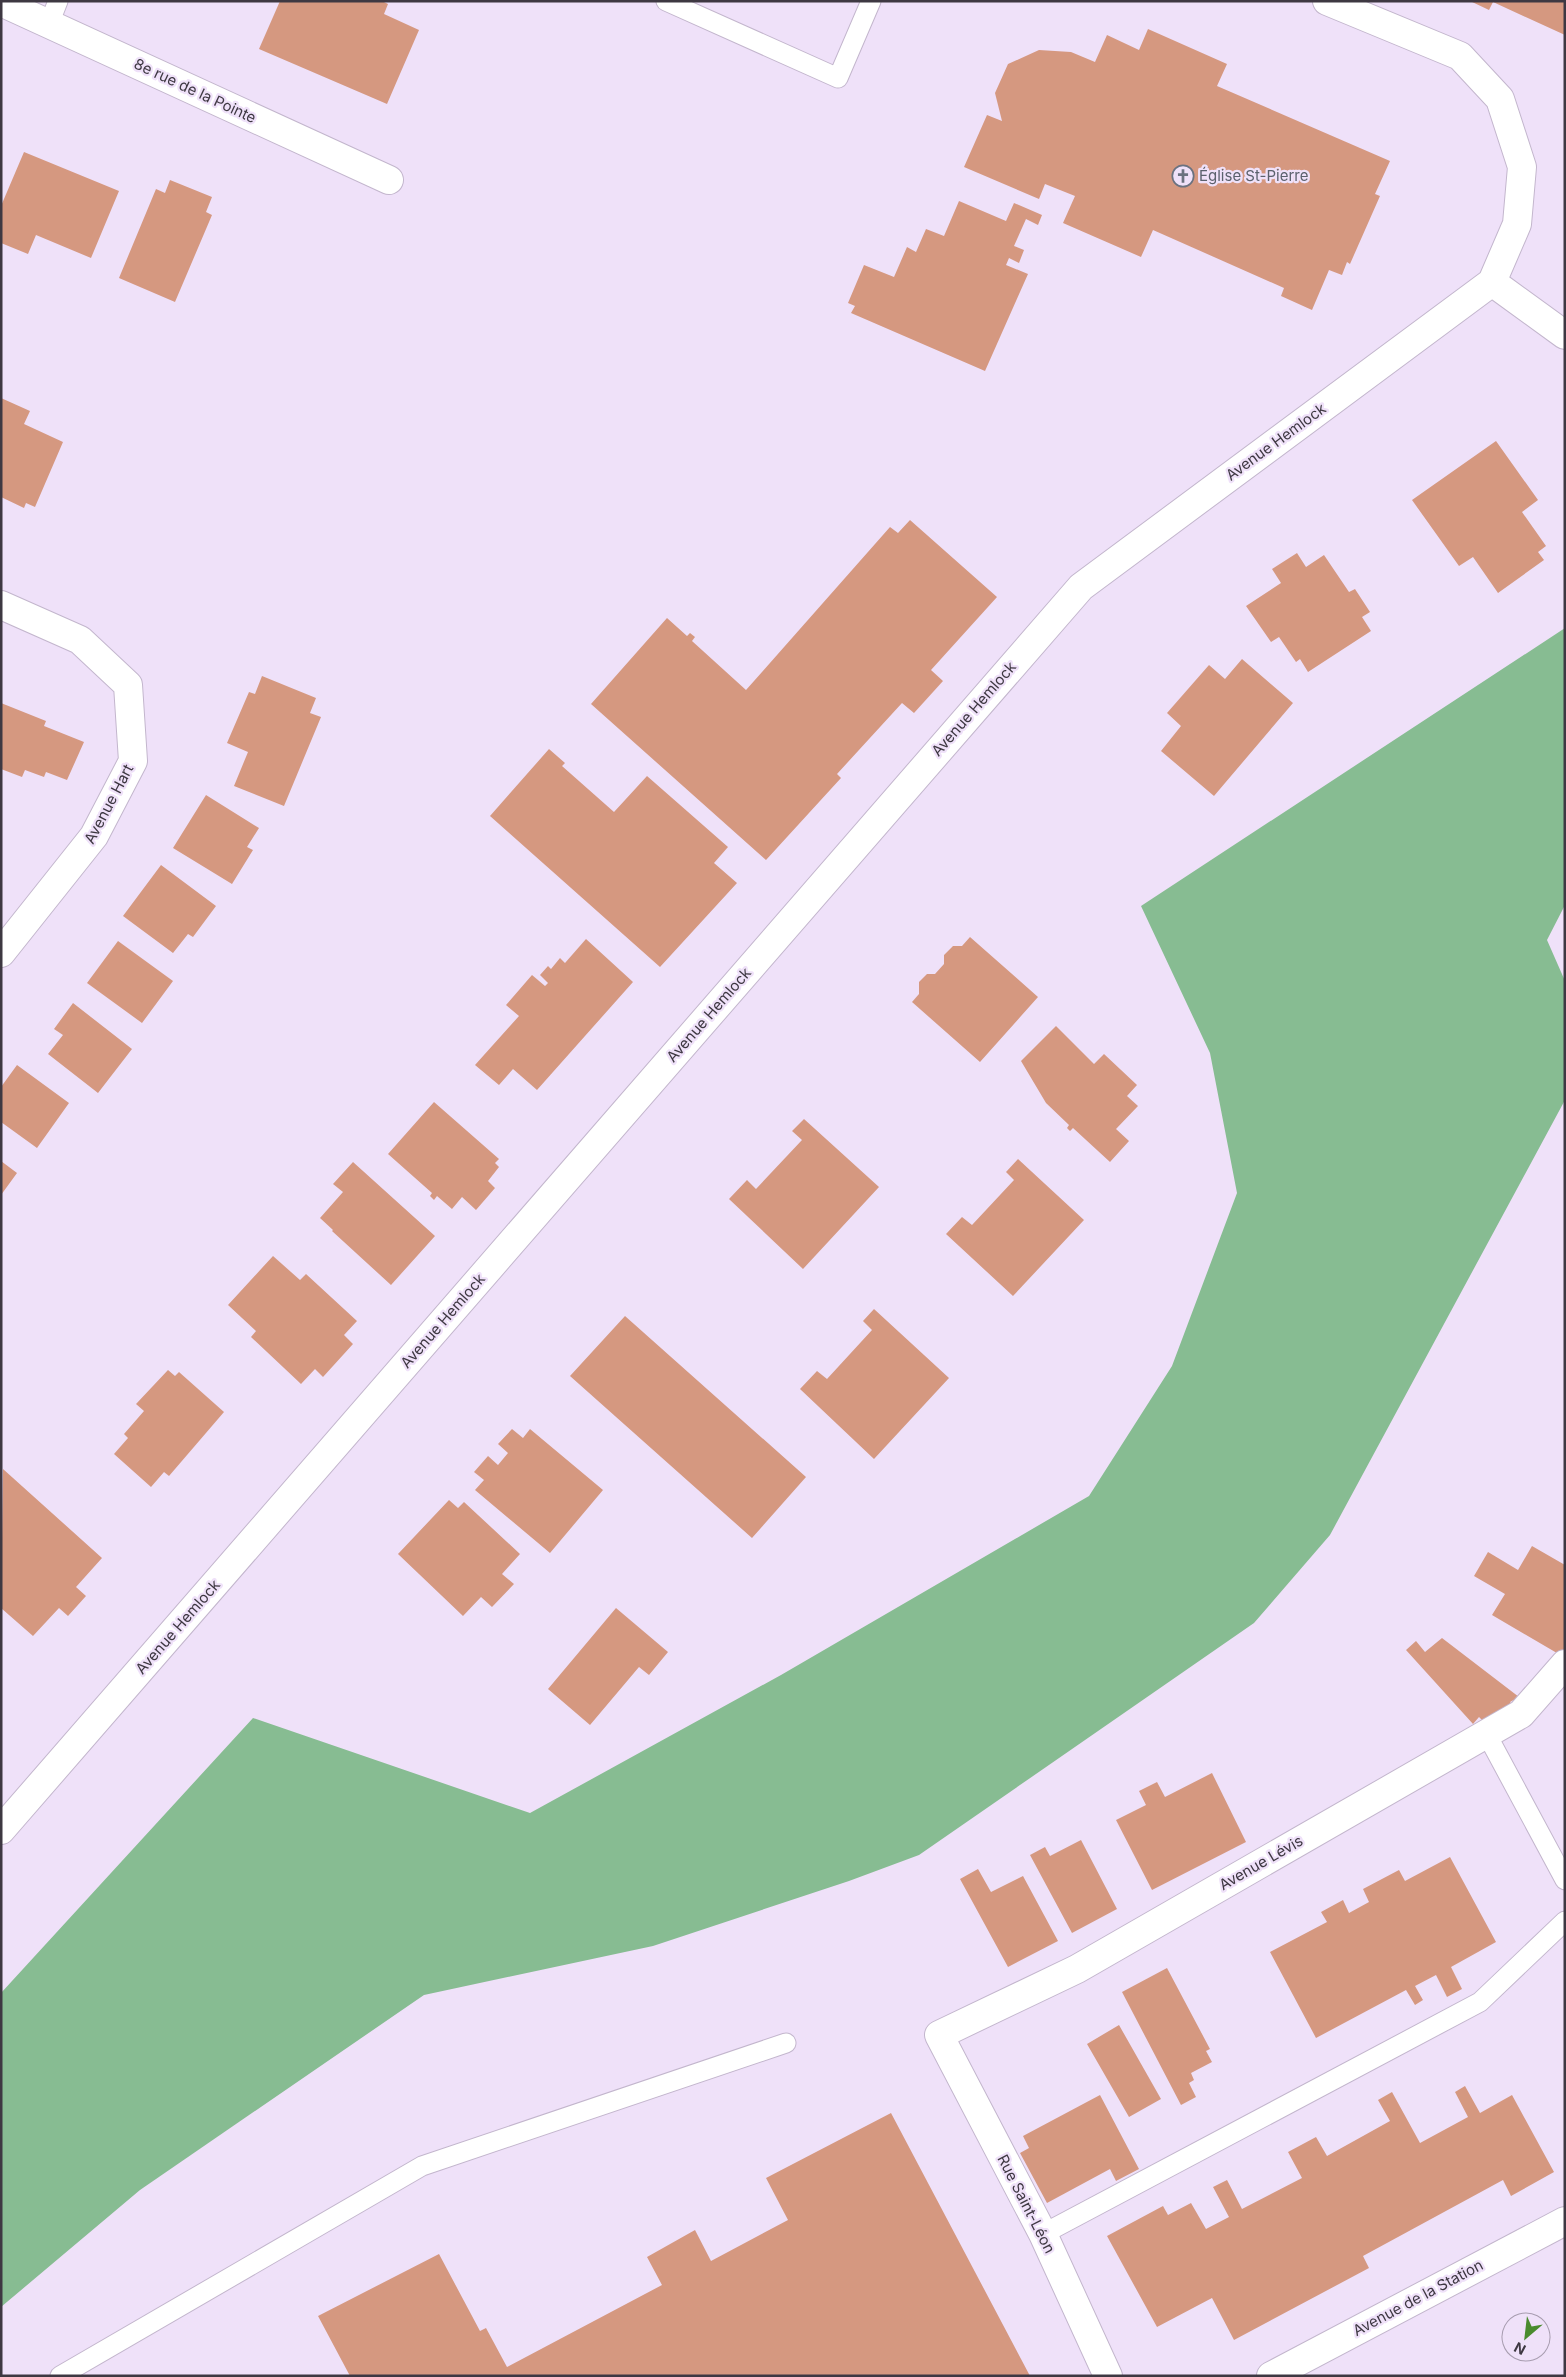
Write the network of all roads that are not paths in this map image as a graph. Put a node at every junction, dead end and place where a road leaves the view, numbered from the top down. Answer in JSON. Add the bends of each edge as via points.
{"nodes":[{"id":1,"x":666,"y":1,"type":"edge"},
{"id":2,"x":871,"y":1,"type":"edge"},
{"id":3,"x":1327,"y":1,"type":"edge"},
{"id":4,"x":1,"y":2,"type":"edge"},
{"id":5,"x":54,"y":12,"type":"edge"},
{"id":6,"x":389,"y":180,"type":"dead end"},
{"id":7,"x":1492,"y":282,"type":"junction"},
{"id":8,"x":1565,"y":335,"type":"edge"},
{"id":9,"x":1,"y":605,"type":"edge"},
{"id":10,"x":1,"y":953,"type":"edge"},
{"id":11,"x":1565,"y":1664,"type":"edge"},
{"id":12,"x":1486,"y":1733,"type":"junction"},
{"id":13,"x":1,"y":1830,"type":"edge"},
{"id":14,"x":1565,"y":1880,"type":"edge"},
{"id":15,"x":1565,"y":1921,"type":"edge"},
{"id":16,"x":939,"y":2035,"type":"joint"},
{"id":17,"x":786,"y":2044,"type":"dead end"},
{"id":18,"x":1565,"y":2221,"type":"edge"},
{"id":19,"x":1043,"y":2234,"type":"junction"},
{"id":20,"x":60,"y":2376,"type":"edge"},
{"id":21,"x":1108,"y":2376,"type":"edge"},
{"id":22,"x":1271,"y":2376,"type":"edge"}],
"edges":[{"from":1,"to":2,"type":"lane","via":[[838,78]]},
{"from":3,"to":7,"type":"street","via":[[1460,56],[1500,99],[1522,167],[1517,224]]},
{"from":4,"to":5,"type":"street","name":"8e rue de la Pointe"},
{"from":5,"to":6,"type":"street","name":"8e rue de la Pointe"},
{"from":7,"to":8,"type":"street"},
{"from":7,"to":13,"type":"street","name":"Avenue Hemlock","via":[[1081,587]]},
{"from":9,"to":10,"type":"street","name":"Avenue Hart","via":[[80,640],[128,685],[133,761],[94,836]]},
{"from":11,"to":12,"type":"street","name":"Avenue Lévis","via":[[1521,1714]]},
{"from":12,"to":14,"type":"lane"},
{"from":12,"to":16,"type":"street","name":"Avenue Lévis","via":[[1077,1969]]},
{"from":15,"to":19,"type":"lane","via":[[1480,2002]]},
{"from":16,"to":19,"type":"street","name":"Rue Saint-Léon"},
{"from":17,"to":20,"type":"lane","via":[[422,2166]]},
{"from":18,"to":22,"type":"street","name":"Avenue de la Station"},
{"from":19,"to":21,"type":"street","name":"Rue Saint-Léon"}]}
